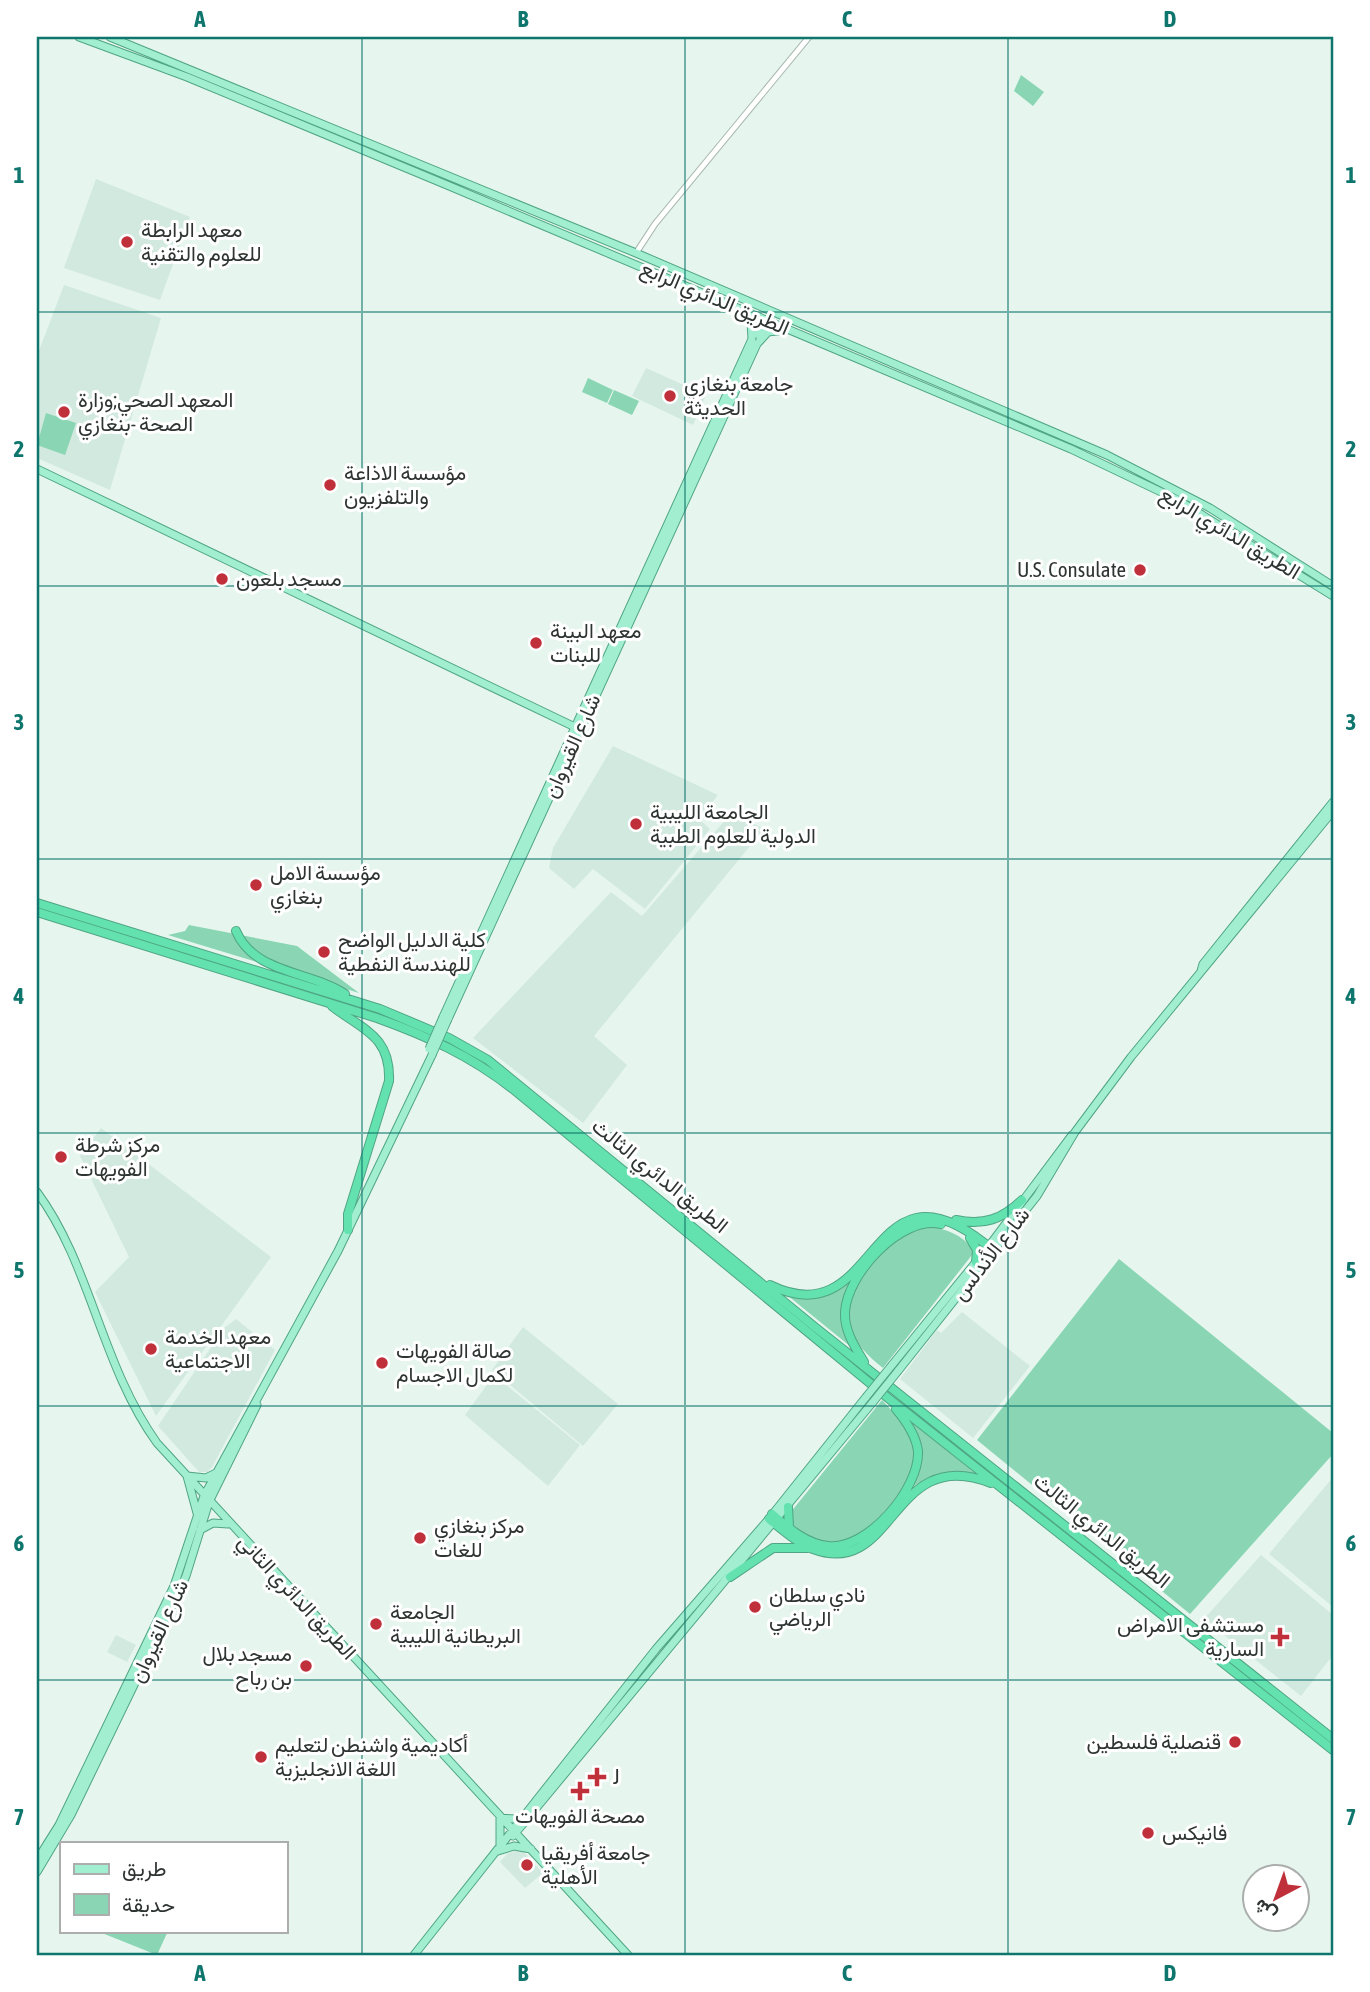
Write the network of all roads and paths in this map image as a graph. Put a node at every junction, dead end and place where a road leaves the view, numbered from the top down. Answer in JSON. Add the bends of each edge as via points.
{"nodes":[{"id":1,"x":79,"y":37,"type":"edge"},
{"id":2,"x":110,"y":37,"type":"edge"},
{"id":3,"x":809,"y":37,"type":"edge"},
{"id":4,"x":338,"y":130,"type":"junction"},
{"id":5,"x":334,"y":139,"type":"junction"},
{"id":6,"x":636,"y":253,"type":"junction"},
{"id":7,"x":739,"y":309,"type":"junction"},
{"id":8,"x":791,"y":330,"type":"junction"},
{"id":9,"x":755,"y":340,"type":"junction"},
{"id":10,"x":37,"y":469,"type":"edge"},
{"id":11,"x":1143,"y":478,"type":"junction"},
{"id":12,"x":1333,"y":586,"type":"edge"},
{"id":13,"x":1333,"y":596,"type":"edge"},
{"id":14,"x":577,"y":728,"type":"junction"},
{"id":15,"x":1333,"y":802,"type":"edge"},
{"id":16,"x":1333,"y":811,"type":"edge"},
{"id":17,"x":37,"y":903,"type":"edge"},
{"id":18,"x":37,"y":912,"type":"edge"},
{"id":19,"x":236,"y":932,"type":"dead end"},
{"id":20,"x":1201,"y":971,"type":"junction"},
{"id":21,"x":353,"y":1000,"type":"junction"},
{"id":22,"x":327,"y":1002,"type":"junction"},
{"id":23,"x":1075,"y":1132,"type":"junction"},
{"id":24,"x":37,"y":1192,"type":"edge"},
{"id":25,"x":1022,"y":1200,"type":"junction"},
{"id":26,"x":936,"y":1217,"type":"junction"},
{"id":27,"x":348,"y":1230,"type":"junction"},
{"id":28,"x":970,"y":1238,"type":"junction"},
{"id":29,"x":990,"y":1250,"type":"junction"},
{"id":30,"x":976,"y":1262,"type":"junction"},
{"id":31,"x":757,"y":1278,"type":"junction"},
{"id":32,"x":867,"y":1368,"type":"junction"},
{"id":33,"x":895,"y":1368,"type":"junction"},
{"id":34,"x":266,"y":1383,"type":"junction"},
{"id":35,"x":888,"y":1398,"type":"junction"},
{"id":36,"x":869,"y":1399,"type":"junction"},
{"id":37,"x":216,"y":1472,"type":"junction"},
{"id":38,"x":187,"y":1476,"type":"junction"},
{"id":39,"x":999,"y":1486,"type":"junction"},
{"id":40,"x":207,"y":1499,"type":"junction"},
{"id":41,"x":788,"y":1507,"type":"junction"},
{"id":42,"x":197,"y":1516,"type":"junction"},
{"id":43,"x":773,"y":1519,"type":"junction"},
{"id":44,"x":229,"y":1524,"type":"junction"},
{"id":45,"x":791,"y":1530,"type":"junction"},
{"id":46,"x":199,"y":1531,"type":"junction"},
{"id":47,"x":810,"y":1548,"type":"junction"},
{"id":48,"x":730,"y":1577,"type":"junction"},
{"id":49,"x":1180,"y":1623,"type":"junction"},
{"id":50,"x":1195,"y":1635,"type":"junction"},
{"id":51,"x":1333,"y":1739,"type":"edge"},
{"id":52,"x":1333,"y":1750,"type":"edge"},
{"id":53,"x":500,"y":1818,"type":"junction"},
{"id":54,"x":525,"y":1820,"type":"junction"},
{"id":55,"x":513,"y":1834,"type":"junction"},
{"id":56,"x":528,"y":1846,"type":"junction"},
{"id":57,"x":498,"y":1850,"type":"junction"},
{"id":58,"x":37,"y":1860,"type":"edge"},
{"id":59,"x":37,"y":1872,"type":"edge"},
{"id":60,"x":414,"y":1955,"type":"edge"},
{"id":61,"x":628,"y":1955,"type":"edge"}],
"edges":[{"from":1,"to":5,"type":"main road","name":"الطريق الدائري الرابع"},
{"from":2,"to":4,"type":"main road","name":"الطريق الدائري الرابع"},
{"from":3,"to":6,"type":"street"},
{"from":4,"to":5,"type":"main road"},
{"from":4,"to":6,"type":"main road","name":"الطريق الدائري الرابع"},
{"from":5,"to":7,"type":"main road","name":"الطريق الدائري الرابع"},
{"from":6,"to":11,"type":"main road","name":"الطريق الدائري الرابع"},
{"from":7,"to":8,"type":"main road","name":"الطريق الدائري الرابع"},
{"from":7,"to":9,"type":"main road","via":[[751,322]]},
{"from":8,"to":9,"type":"main road","via":[[770,331]]},
{"from":8,"to":11,"type":"main road","name":"الطريق الدائري الرابع"},
{"from":9,"to":14,"type":"main road","name":"شارع القيروان"},
{"from":10,"to":14,"type":"main road"},
{"from":11,"to":12,"type":"main road","name":"الطريق الدائري الرابع","via":[[1210,509]]},
{"from":11,"to":13,"type":"main road","name":"الطريق الدائري الرابع"},
{"from":14,"to":27,"type":"main road","name":"شارع القيروان","bridge":true},
{"from":15,"to":20,"type":"main road","name":"شارع الأندلس"},
{"from":16,"to":20,"type":"main road","name":"شارع الأندلس"},
{"from":17,"to":21,"type":"highway","name":"الطريق الدائري الثالث"},
{"from":18,"to":22,"type":"highway","name":"الطريق الدائري الثالث"},
{"from":19,"to":21,"type":"highway","via":[[261,960],[319,980]]},
{"from":20,"to":23,"type":"main road","name":"شارع الأندلس"},
{"from":21,"to":31,"type":"highway","name":"الطريق الدائري الثالث","via":[[428,1027],[502,1070]]},
{"from":22,"to":27,"type":"highway","via":[[370,1031],[383,1050],[389,1071],[348,1214]]},
{"from":22,"to":35,"type":"highway","name":"الطريق الدائري الثالث","via":[[425,1035],[496,1076]]},
{"from":23,"to":25,"type":"main road","name":"شارع الأندلس"},
{"from":23,"to":29,"type":"main road","name":"شارع الأندلس","via":[[1037,1196]]},
{"from":24,"to":38,"type":"main road","name":"الطريق الدائري الثاني","via":[[65,1242],[127,1398],[157,1443]]},
{"from":25,"to":26,"type":"highway","via":[[994,1221]]},
{"from":25,"to":29,"type":"main road","name":"شارع الأندلس"},
{"from":26,"to":29,"type":"highway","via":[[960,1226]]},
{"from":26,"to":31,"type":"highway","via":[[913,1219],[894,1228],[840,1285],[823,1295],[797,1296]]},
{"from":27,"to":34,"type":"main road","name":"شارع القيروان"},
{"from":28,"to":29,"type":"highway"},
{"from":28,"to":30,"type":"highway","via":[[976,1246]]},
{"from":28,"to":32,"type":"highway","via":[[947,1225],[924,1223],[894,1236],[873,1259],[857,1280],[846,1308],[848,1332]]},
{"from":29,"to":30,"type":"main road","name":"شارع الأندلس"},
{"from":29,"to":33,"type":"main road","name":"شارع الأندلس"},
{"from":30,"to":33,"type":"main road","name":"شارع الأندلس"},
{"from":31,"to":32,"type":"highway","name":"الطريق الدائري الثالث"},
{"from":32,"to":49,"type":"highway","name":"الطريق الدائري الثالث"},
{"from":33,"to":36,"type":"main road","bridge":true},
{"from":34,"to":37,"type":"main road","name":"شارع القيروان"},
{"from":34,"to":40,"type":"main road","name":"شارع القيروان"},
{"from":35,"to":39,"type":"highway","name":"الطريق الدائري الثالث"},
{"from":35,"to":45,"type":"highway","via":[[916,1442],[917,1464],[900,1498],[868,1534],[848,1545],[819,1544]]},
{"from":36,"to":41,"type":"main road"},
{"from":36,"to":43,"type":"main road"},
{"from":37,"to":38,"type":"main road","via":[[206,1478]]},
{"from":37,"to":40,"type":"main road","name":"شارع القيروان"},
{"from":38,"to":40,"type":"main road","name":"الطريق الدائري الثاني"},
{"from":38,"to":42,"type":"main road"},
{"from":39,"to":47,"type":"highway","via":[[961,1474],[936,1477],[924,1483],[882,1530],[863,1544],[833,1553]]},
{"from":39,"to":49,"type":"highway","name":"الطريق الدائري الثالث"},
{"from":40,"to":42,"type":"main road","name":"شارع القيروان"},
{"from":40,"to":44,"type":"main road","name":"الطريق الدائري الثاني"},
{"from":40,"to":46,"type":"main road","name":"شارع القيروان"},
{"from":41,"to":43,"type":"main road"},
{"from":41,"to":45,"type":"highway"},
{"from":42,"to":58,"type":"main road","name":"شارع القيروان","via":[[174,1586],[59,1825]]},
{"from":43,"to":45,"type":"highway"},
{"from":43,"to":47,"type":"highway"},
{"from":43,"to":48,"type":"main road"},
{"from":43,"to":54,"type":"main road","via":[[656,1649]]},
{"from":44,"to":46,"type":"main road","via":[[213,1523]]},
{"from":44,"to":53,"type":"main road","name":"الطريق الدائري الثاني"},
{"from":46,"to":59,"type":"main road","name":"شارع القيروان","via":[[186,1576],[71,1815]]},
{"from":47,"to":48,"type":"highway","via":[[773,1548]]},
{"from":48,"to":54,"type":"main road"},
{"from":49,"to":50,"type":"highway"},
{"from":50,"to":51,"type":"highway"},
{"from":50,"to":52,"type":"highway"},
{"from":53,"to":54,"type":"main road"},
{"from":53,"to":55,"type":"main road","name":"الطريق الدائري الثاني"},
{"from":53,"to":57,"type":"main road"},
{"from":54,"to":55,"type":"main road"},
{"from":54,"to":56,"type":"main road"},
{"from":55,"to":56,"type":"main road","name":"الطريق الدائري الثاني"},
{"from":55,"to":57,"type":"main road"},
{"from":56,"to":57,"type":"main road"},
{"from":56,"to":61,"type":"main road","name":"الطريق الدائري الثاني"},
{"from":57,"to":60,"type":"main road"}]}
